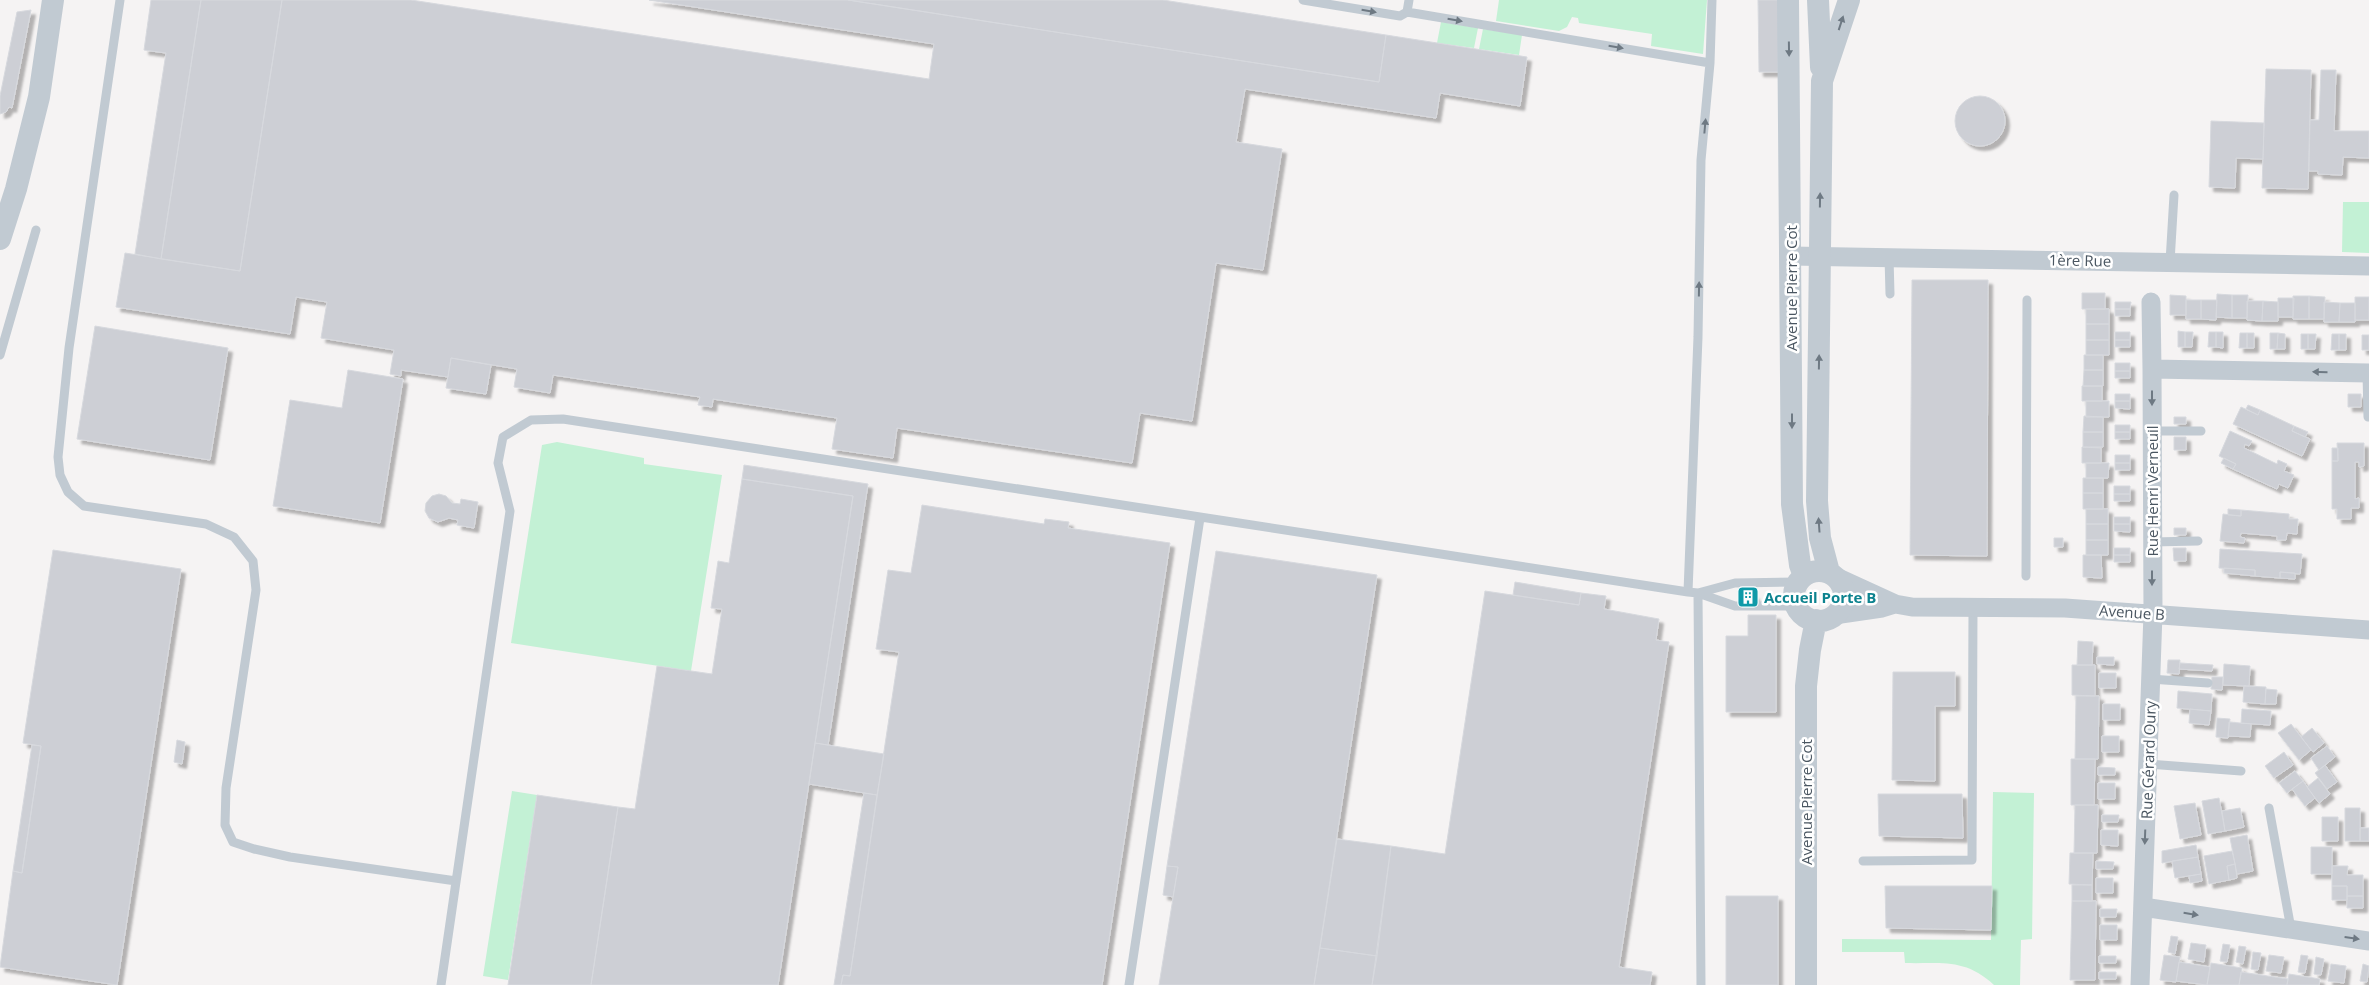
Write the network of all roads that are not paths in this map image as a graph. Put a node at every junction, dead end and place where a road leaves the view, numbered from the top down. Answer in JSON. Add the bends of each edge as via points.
{"nodes":[{"id":1,"x":53,"y":0,"type":"edge"},
{"id":2,"x":120,"y":0,"type":"edge"},
{"id":3,"x":1303,"y":0,"type":"edge"},
{"id":4,"x":1409,"y":0,"type":"edge"},
{"id":5,"x":1712,"y":0,"type":"edge"},
{"id":6,"x":1788,"y":0,"type":"edge"},
{"id":7,"x":1818,"y":0,"type":"edge"},
{"id":8,"x":1849,"y":0,"type":"edge"},
{"id":9,"x":1407,"y":12,"type":"junction"},
{"id":10,"x":1710,"y":63,"type":"junction"},
{"id":11,"x":1822,"y":81,"type":"junction"},
{"id":12,"x":2174,"y":194,"type":"dead end"},
{"id":13,"x":36,"y":230,"type":"dead end"},
{"id":14,"x":0,"y":239,"type":"edge"},
{"id":15,"x":1820,"y":255,"type":"junction"},
{"id":16,"x":1790,"y":256,"type":"junction"},
{"id":17,"x":1889,"y":256,"type":"junction"},
{"id":18,"x":2170,"y":262,"type":"junction"},
{"id":19,"x":2369,"y":266,"type":"edge"},
{"id":20,"x":1890,"y":294,"type":"dead end"},
{"id":21,"x":2027,"y":300,"type":"dead end"},
{"id":22,"x":2151,"y":302,"type":"dead end"},
{"id":23,"x":0,"y":355,"type":"edge"},
{"id":24,"x":2152,"y":369,"type":"junction"},
{"id":25,"x":2368,"y":373,"type":"edge"},
{"id":26,"x":2368,"y":417,"type":"dead end"},
{"id":27,"x":2152,"y":430,"type":"junction"},
{"id":28,"x":2201,"y":431,"type":"dead end"},
{"id":29,"x":1200,"y":518,"type":"junction"},
{"id":30,"x":2152,"y":542,"type":"junction"},
{"id":31,"x":2198,"y":542,"type":"dead end"},
{"id":32,"x":1832,"y":575,"type":"junction"},
{"id":33,"x":2026,"y":576,"type":"dead end"},
{"id":34,"x":1801,"y":579,"type":"junction"},
{"id":35,"x":1688,"y":592,"type":"junction"},
{"id":36,"x":1698,"y":593,"type":"junction"},
{"id":37,"x":1894,"y":604,"type":"junction"},
{"id":38,"x":1797,"y":606,"type":"junction"},
{"id":39,"x":1973,"y":607,"type":"junction"},
{"id":40,"x":2153,"y":613,"type":"junction"},
{"id":41,"x":1825,"y":618,"type":"junction"},
{"id":42,"x":2369,"y":630,"type":"edge"},
{"id":43,"x":2150,"y":679,"type":"junction"},
{"id":44,"x":2208,"y":683,"type":"dead end"},
{"id":45,"x":2148,"y":764,"type":"junction"},
{"id":46,"x":2241,"y":771,"type":"dead end"},
{"id":47,"x":2269,"y":808,"type":"dead end"},
{"id":48,"x":1863,"y":861,"type":"dead end"},
{"id":49,"x":456,"y":881,"type":"junction"},
{"id":50,"x":2143,"y":907,"type":"junction"},
{"id":51,"x":2291,"y":929,"type":"junction"},
{"id":52,"x":2369,"y":941,"type":"edge"},
{"id":53,"x":441,"y":985,"type":"edge"},
{"id":54,"x":1129,"y":985,"type":"edge"},
{"id":55,"x":1701,"y":985,"type":"edge"},
{"id":56,"x":1806,"y":985,"type":"edge"},
{"id":57,"x":2140,"y":985,"type":"edge"}],
"edges":[{"from":1,"to":14,"type":"street","via":[[39,97]]},
{"from":2,"to":49,"type":"lane","via":[[69,348],[58,458],[60,475],[68,492],[84,506],[206,524],[234,538],[253,561],[256,590],[226,788],[226,825],[233,842],[290,857]]},
{"from":3,"to":9,"type":"lane","one_way":true,"via":[[1400,16]]},
{"from":4,"to":9,"type":"lane"},
{"from":5,"to":10,"type":"lane"},
{"from":6,"to":16,"type":"street","name":"Avenue Pierre Cot","one_way":true},
{"from":7,"to":11,"type":"street","name":"Avenue Pierre Cot"},
{"from":11,"to":8,"type":"street","name":"Avenue Pierre Cot","one_way":true},
{"from":9,"to":10,"type":"lane","one_way":true},
{"from":35,"to":10,"type":"lane","one_way":true,"via":[[1701,160]]},
{"from":15,"to":11,"type":"street","name":"Avenue Pierre Cot","one_way":true},
{"from":12,"to":18,"type":"lane"},
{"from":13,"to":23,"type":"lane"},
{"from":15,"to":16,"type":"street","name":"1ère Rue"},
{"from":15,"to":17,"type":"street","name":"1ère Rue"},
{"from":32,"to":15,"type":"street","name":"Avenue Pierre Cot","one_way":true,"via":[[1820,538],[1818,501]]},
{"from":16,"to":34,"type":"street","name":"Avenue Pierre Cot","one_way":true,"via":[[1792,504]]},
{"from":17,"to":18,"type":"street","name":"1ère Rue"},
{"from":17,"to":20,"type":"lane"},
{"from":18,"to":19,"type":"street","name":"1ère Rue"},
{"from":21,"to":33,"type":"lane"},
{"from":22,"to":24,"type":"street","name":"Rue Henri Verneuil"},
{"from":25,"to":24,"type":"street","one_way":true},
{"from":24,"to":27,"type":"street","name":"Rue Henri Verneuil","one_way":true},
{"from":25,"to":26,"type":"lane"},
{"from":27,"to":28,"type":"lane"},
{"from":27,"to":30,"type":"street","name":"Rue Henri Verneuil"},
{"from":29,"to":35,"type":"lane"},
{"from":29,"to":49,"type":"lane","via":[[563,419],[530,420],[503,437],[498,462],[510,511]]},
{"from":29,"to":54,"type":"lane"},
{"from":30,"to":31,"type":"lane"},
{"from":30,"to":40,"type":"street","name":"Rue Henri Verneuil","one_way":true},
{"from":32,"to":34,"type":"street","via":[[1812,572]]},
{"from":32,"to":37,"type":"street","name":"Avenue B"},
{"from":32,"to":41,"type":"street","via":[[1841,583],[1844,598],[1842,606]]},
{"from":34,"to":36,"type":"lane","via":[[1735,583]]},
{"from":34,"to":38,"type":"street","via":[[1795,590]]},
{"from":35,"to":36,"type":"lane"},
{"from":36,"to":38,"type":"lane","via":[[1735,606]]},
{"from":36,"to":55,"type":"lane"},
{"from":37,"to":39,"type":"street","name":"Avenue B"},
{"from":37,"to":41,"type":"street","name":"Avenue B"},
{"from":38,"to":41,"type":"street","via":[[1802,613]]},
{"from":39,"to":40,"type":"street","name":"Avenue B"},
{"from":39,"to":48,"type":"lane","via":[[1972,860]]},
{"from":40,"to":42,"type":"street","name":"Avenue B"},
{"from":40,"to":43,"type":"street","name":"Rue Gérard Oury"},
{"from":41,"to":56,"type":"street","name":"Avenue Pierre Cot","via":[[1810,650],[1806,686]]},
{"from":43,"to":44,"type":"lane"},
{"from":43,"to":45,"type":"street","name":"Rue Gérard Oury"},
{"from":45,"to":46,"type":"lane"},
{"from":45,"to":50,"type":"street","name":"Rue Gérard Oury","one_way":true},
{"from":47,"to":51,"type":"lane"},
{"from":49,"to":53,"type":"lane"},
{"from":50,"to":51,"type":"street","one_way":true},
{"from":50,"to":57,"type":"street","name":"Rue Gérard Oury"},
{"from":51,"to":52,"type":"street","one_way":true}]}
